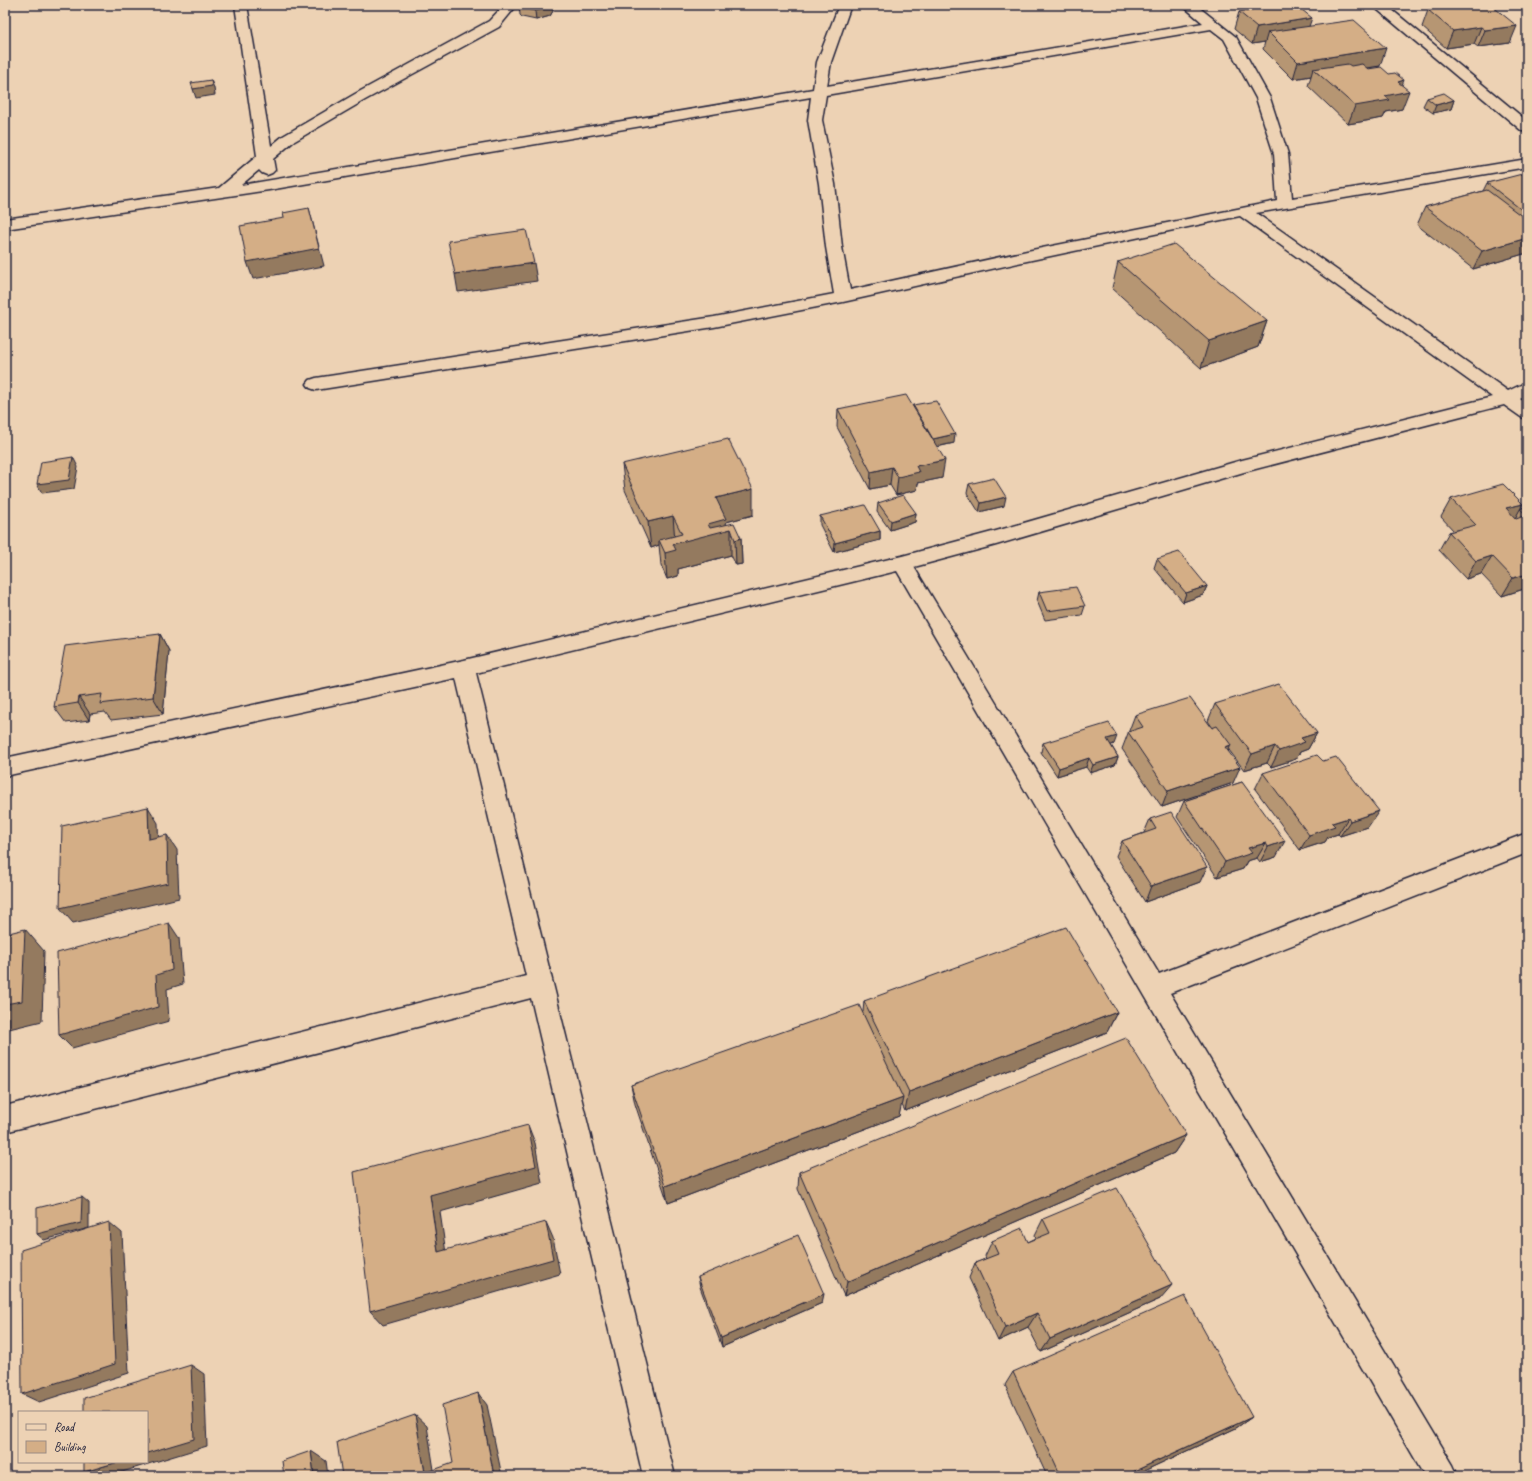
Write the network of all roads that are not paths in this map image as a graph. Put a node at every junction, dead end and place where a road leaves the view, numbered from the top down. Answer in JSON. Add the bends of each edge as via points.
{"nodes":[{"id":1,"x":241,"y":5,"type":"edge"},
{"id":2,"x":511,"y":5,"type":"edge"},
{"id":3,"x":845,"y":5,"type":"edge"},
{"id":4,"x":1188,"y":5,"type":"edge"},
{"id":5,"x":1378,"y":5,"type":"edge"},
{"id":6,"x":1214,"y":25,"type":"junction"},
{"id":7,"x":819,"y":92,"type":"junction"},
{"id":8,"x":1527,"y":128,"type":"edge"},
{"id":9,"x":265,"y":158,"type":"junction"},
{"id":10,"x":1527,"y":163,"type":"edge"},
{"id":11,"x":269,"y":185,"type":"junction"},
{"id":12,"x":224,"y":192,"type":"junction"},
{"id":13,"x":1285,"y":204,"type":"junction"},
{"id":14,"x":1243,"y":211,"type":"junction"},
{"id":15,"x":5,"y":224,"type":"edge"},
{"id":16,"x":843,"y":297,"type":"junction"},
{"id":17,"x":316,"y":384,"type":"dead end"},
{"id":18,"x":1527,"y":388,"type":"edge"},
{"id":19,"x":1507,"y":399,"type":"junction"},
{"id":20,"x":1527,"y":413,"type":"edge"},
{"id":21,"x":902,"y":563,"type":"junction"},
{"id":22,"x":464,"y":668,"type":"junction"},
{"id":23,"x":5,"y":767,"type":"edge"},
{"id":24,"x":1527,"y":843,"type":"edge"},
{"id":25,"x":540,"y":984,"type":"junction"},
{"id":26,"x":1153,"y":988,"type":"junction"},
{"id":27,"x":5,"y":1119,"type":"edge"},
{"id":28,"x":658,"y":1476,"type":"edge"},
{"id":29,"x":1442,"y":1476,"type":"edge"}],
"edges":[{"from":1,"to":9,"type":"street"},
{"from":2,"to":9,"type":"street","via":[[494,24],[288,139]]},
{"from":3,"to":7,"type":"street","via":[[824,62]]},
{"from":4,"to":6,"type":"street"},
{"from":5,"to":8,"type":"street"},
{"from":6,"to":7,"type":"street"},
{"from":6,"to":13,"type":"street","via":[[1229,37],[1263,98],[1281,154]]},
{"from":7,"to":11,"type":"street"},
{"from":7,"to":16,"type":"street","via":[[814,120],[827,184]]},
{"from":9,"to":11,"type":"street"},
{"from":9,"to":12,"type":"street"},
{"from":10,"to":13,"type":"street"},
{"from":11,"to":12,"type":"street"},
{"from":12,"to":15,"type":"street"},
{"from":13,"to":14,"type":"street"},
{"from":14,"to":16,"type":"street"},
{"from":14,"to":19,"type":"street"},
{"from":16,"to":17,"type":"street","via":[[714,322]]},
{"from":18,"to":19,"type":"street"},
{"from":19,"to":20,"type":"street"},
{"from":19,"to":21,"type":"street","via":[[1242,466],[1004,536]]},
{"from":21,"to":22,"type":"street"},
{"from":21,"to":26,"type":"street"},
{"from":22,"to":23,"type":"street"},
{"from":22,"to":25,"type":"street"},
{"from":24,"to":26,"type":"street"},
{"from":25,"to":27,"type":"street"},
{"from":25,"to":28,"type":"street"},
{"from":26,"to":29,"type":"street"}]}
